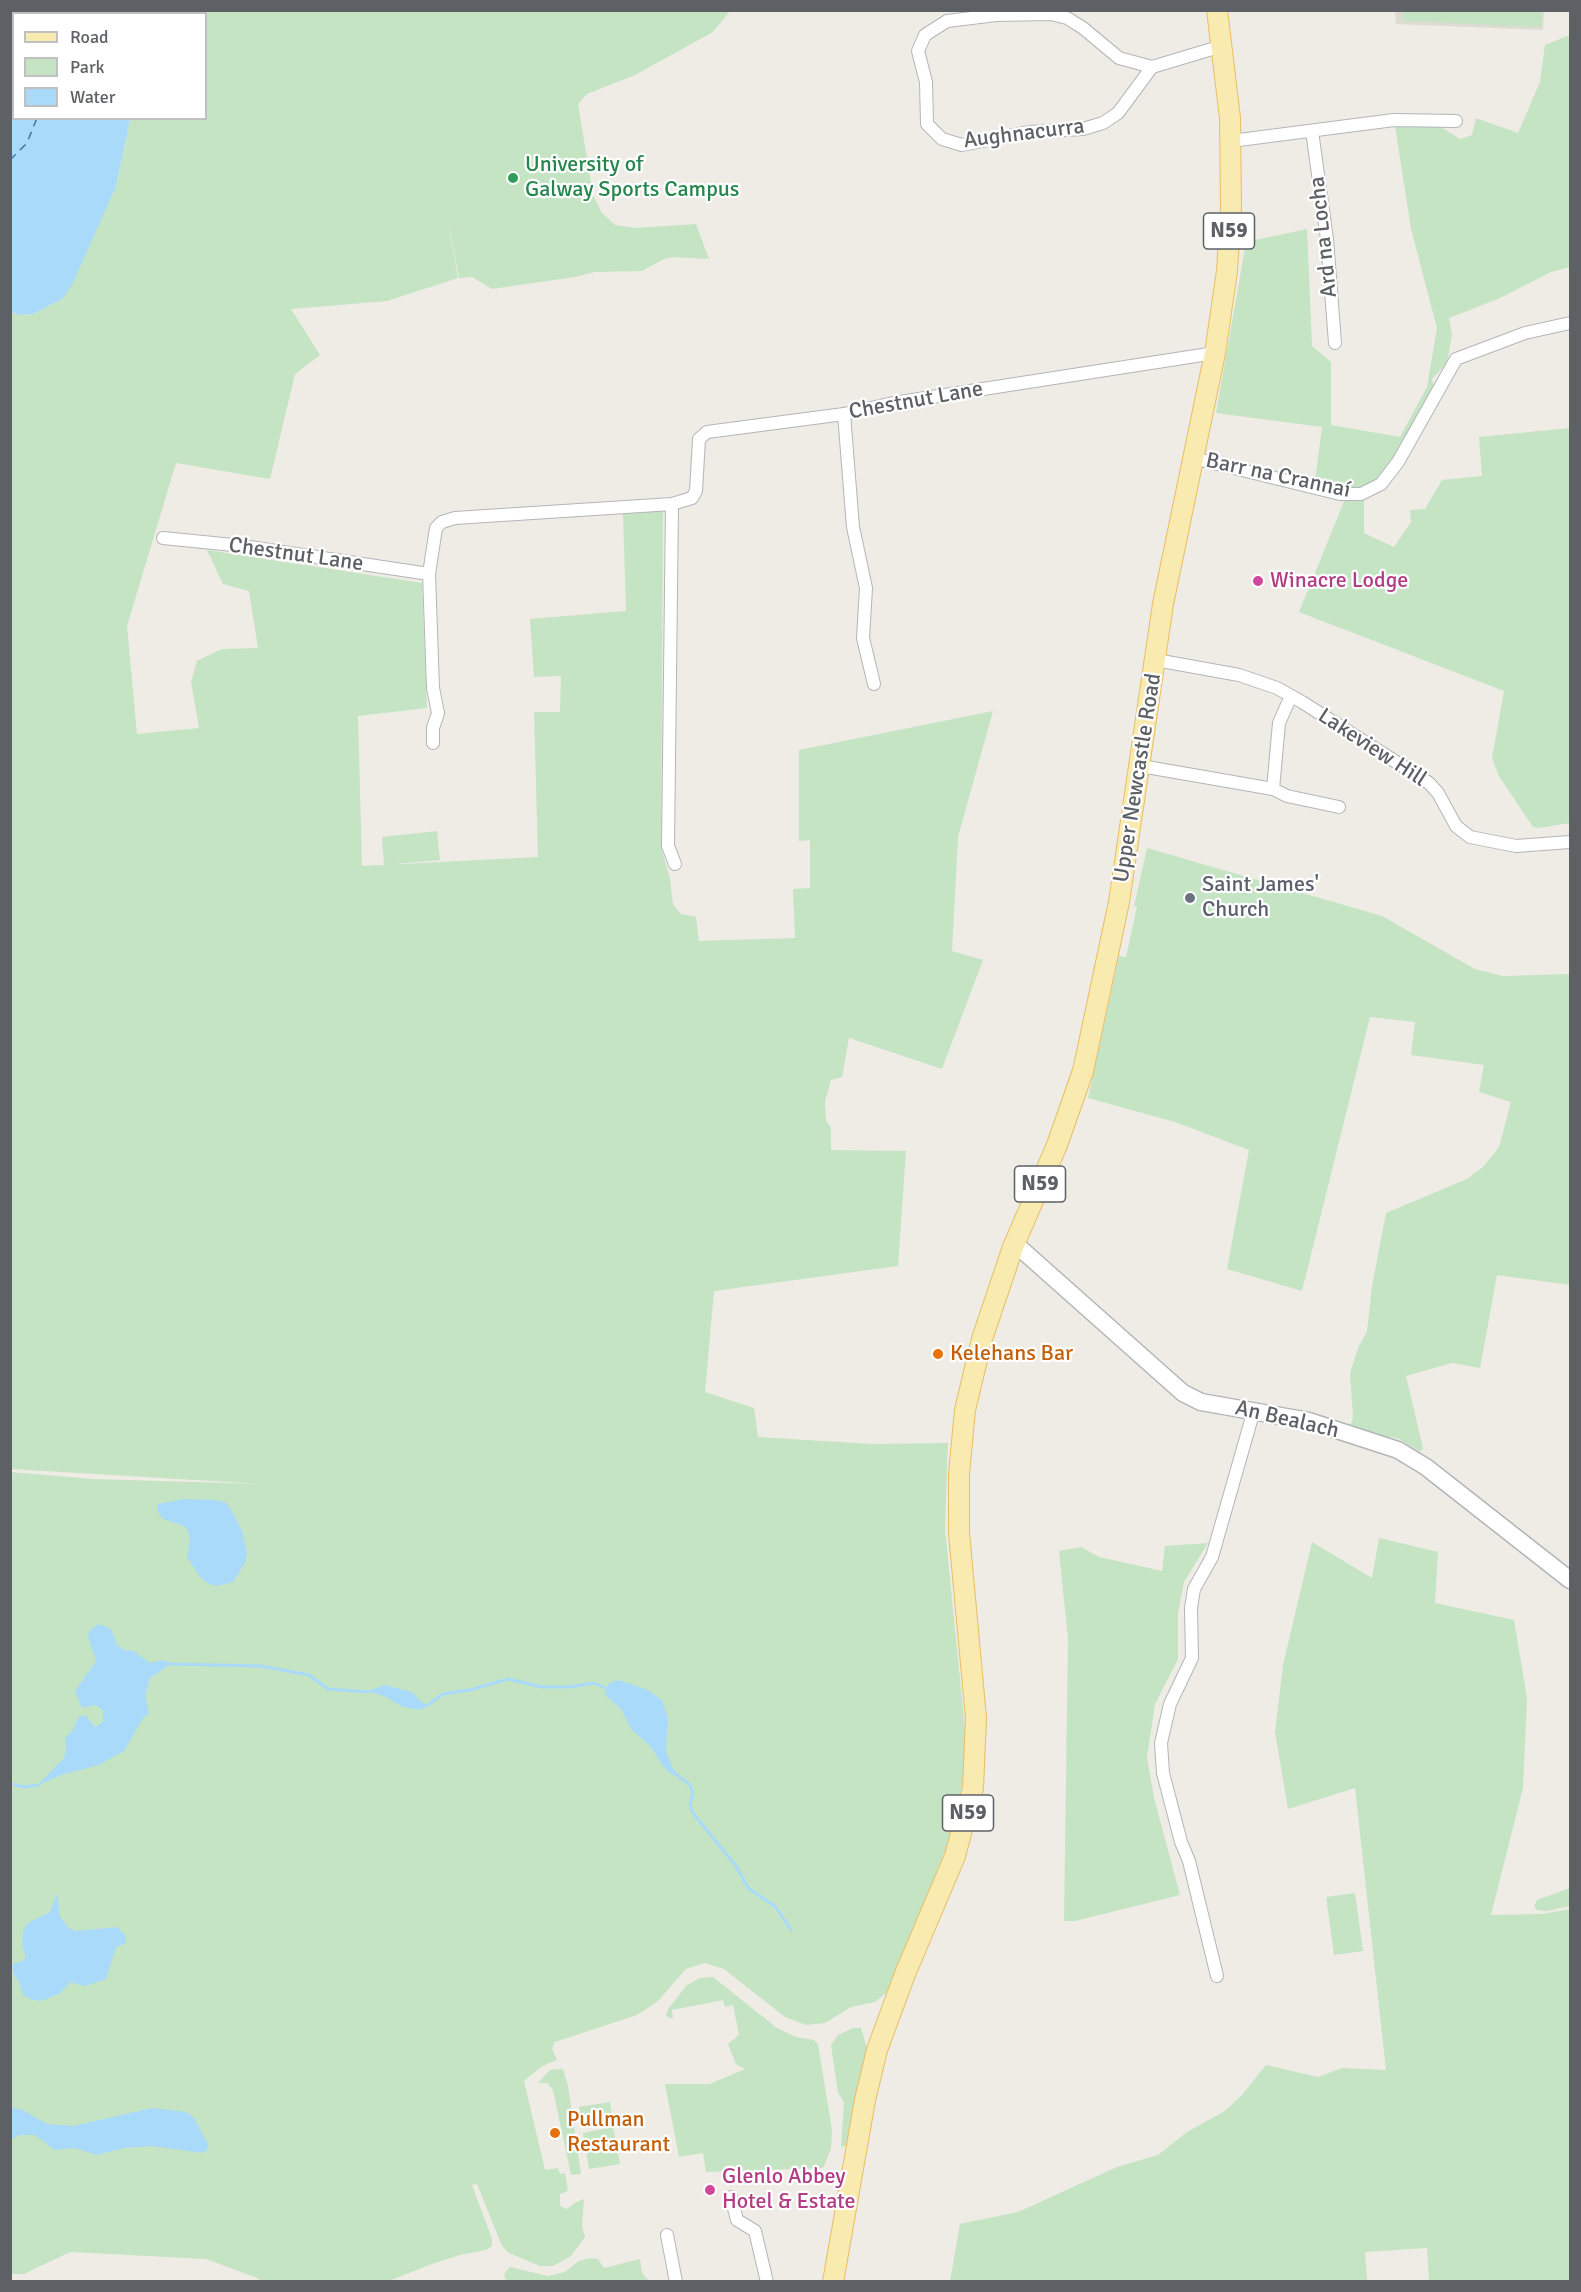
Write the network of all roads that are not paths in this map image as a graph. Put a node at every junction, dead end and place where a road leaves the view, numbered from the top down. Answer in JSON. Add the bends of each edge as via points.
{"nodes":[{"id":1,"x":1217,"y":10,"type":"edge"},
{"id":2,"x":1222,"y":46,"type":"junction"},
{"id":3,"x":1152,"y":67,"type":"junction"},
{"id":4,"x":1456,"y":121,"type":"dead end"},
{"id":5,"x":1312,"y":131,"type":"junction"},
{"id":6,"x":1231,"y":141,"type":"junction"},
{"id":7,"x":1570,"y":323,"type":"edge"},
{"id":8,"x":1335,"y":343,"type":"dead end"},
{"id":9,"x":1215,"y":353,"type":"junction"},
{"id":10,"x":844,"y":414,"type":"junction"},
{"id":11,"x":1193,"y":458,"type":"junction"},
{"id":12,"x":672,"y":504,"type":"junction"},
{"id":13,"x":163,"y":538,"type":"dead end"},
{"id":14,"x":429,"y":574,"type":"junction"},
{"id":15,"x":1156,"y":660,"type":"junction"},
{"id":16,"x":874,"y":684,"type":"dead end"},
{"id":17,"x":1291,"y":696,"type":"junction"},
{"id":18,"x":433,"y":744,"type":"dead end"},
{"id":19,"x":1141,"y":766,"type":"junction"},
{"id":20,"x":1273,"y":789,"type":"junction"},
{"id":21,"x":1339,"y":807,"type":"dead end"},
{"id":22,"x":1570,"y":843,"type":"edge"},
{"id":23,"x":675,"y":864,"type":"dead end"},
{"id":24,"x":1013,"y":1246,"type":"junction"},
{"id":25,"x":1254,"y":1410,"type":"junction"},
{"id":26,"x":1570,"y":1580,"type":"edge"},
{"id":27,"x":1217,"y":1976,"type":"dead end"},
{"id":28,"x":731,"y":2197,"type":"dead end"},
{"id":29,"x":667,"y":2235,"type":"dead end"},
{"id":30,"x":676,"y":2282,"type":"edge"},
{"id":31,"x":767,"y":2282,"type":"edge"},
{"id":32,"x":833,"y":2282,"type":"edge"}],
"edges":[{"from":1,"to":2,"type":"main road","name":"Upper Newcastle Road","number":"N59"},
{"from":2,"to":3,"type":"street"},
{"from":2,"to":6,"type":"main road","name":"Upper Newcastle Road","number":"N59"},
{"from":3,"to":3,"type":"street","name":"Aughnacurra","via":[[1118,113],[1102,123],[962,145],[942,139],[927,124],[926,82],[918,51],[926,35],[947,21],[1051,14],[1083,28],[1119,58]]},
{"from":4,"to":5,"type":"street","via":[[1394,120]]},
{"from":5,"to":6,"type":"street"},
{"from":5,"to":8,"type":"street","name":"Ard na Locha","via":[[1327,239]]},
{"from":6,"to":9,"type":"main road","name":"Upper Newcastle Road","number":"N59","via":[[1227,270]]},
{"from":7,"to":11,"type":"street","name":"Barr na Crannaí","via":[[1526,333],[1456,359],[1398,462],[1381,484],[1361,494],[1340,495]]},
{"from":9,"to":10,"type":"street","name":"Chestnut Lane"},
{"from":9,"to":11,"type":"main road","name":"Upper Newcastle Road","number":"N59"},
{"from":10,"to":12,"type":"street","name":"Chestnut Lane","via":[[702,434],[696,491],[692,498]]},
{"from":10,"to":16,"type":"street","via":[[852,527],[866,588],[863,638]]},
{"from":11,"to":15,"type":"main road","name":"Upper Newcastle Road","number":"N59","via":[[1172,551]]},
{"from":12,"to":14,"type":"street","name":"Chestnut Lane","via":[[455,518],[436,528]]},
{"from":12,"to":23,"type":"street","via":[[668,846]]},
{"from":13,"to":14,"type":"street","name":"Chestnut Lane"},
{"from":14,"to":18,"type":"street","name":"Chestnut Lane","via":[[433,688],[438,713]]},
{"from":15,"to":17,"type":"street","name":"Lakeview Hill","via":[[1239,675]]},
{"from":15,"to":19,"type":"main road","name":"Upper Newcastle Road","number":"N59"},
{"from":17,"to":20,"type":"street","via":[[1279,723]]},
{"from":17,"to":22,"type":"street","name":"Lakeview Hill","via":[[1429,783],[1456,826],[1470,837],[1516,846]]},
{"from":19,"to":20,"type":"street"},
{"from":19,"to":24,"type":"main road","name":"Upper Newcastle Road","number":"N59","via":[[1117,913],[1083,1071],[1057,1145]]},
{"from":20,"to":21,"type":"street","via":[[1287,796]]},
{"from":24,"to":25,"type":"street","name":"An Bealach","via":[[1183,1393],[1201,1402]]},
{"from":24,"to":32,"type":"main road","name":"Upper Newcastle Road","number":"N59","via":[[964,1410],[959,1474],[959,1528],[976,1718],[974,1788],[956,1856],[877,2050]]},
{"from":25,"to":26,"type":"street","name":"An Bealach","via":[[1317,1424],[1398,1450],[1426,1467]]},
{"from":25,"to":27,"type":"street","via":[[1212,1557],[1194,1589],[1192,1658],[1170,1704],[1161,1743],[1162,1773],[1189,1861]]},
{"from":28,"to":31,"type":"street","via":[[737,2220],[755,2231]]},
{"from":29,"to":30,"type":"street"}]}
